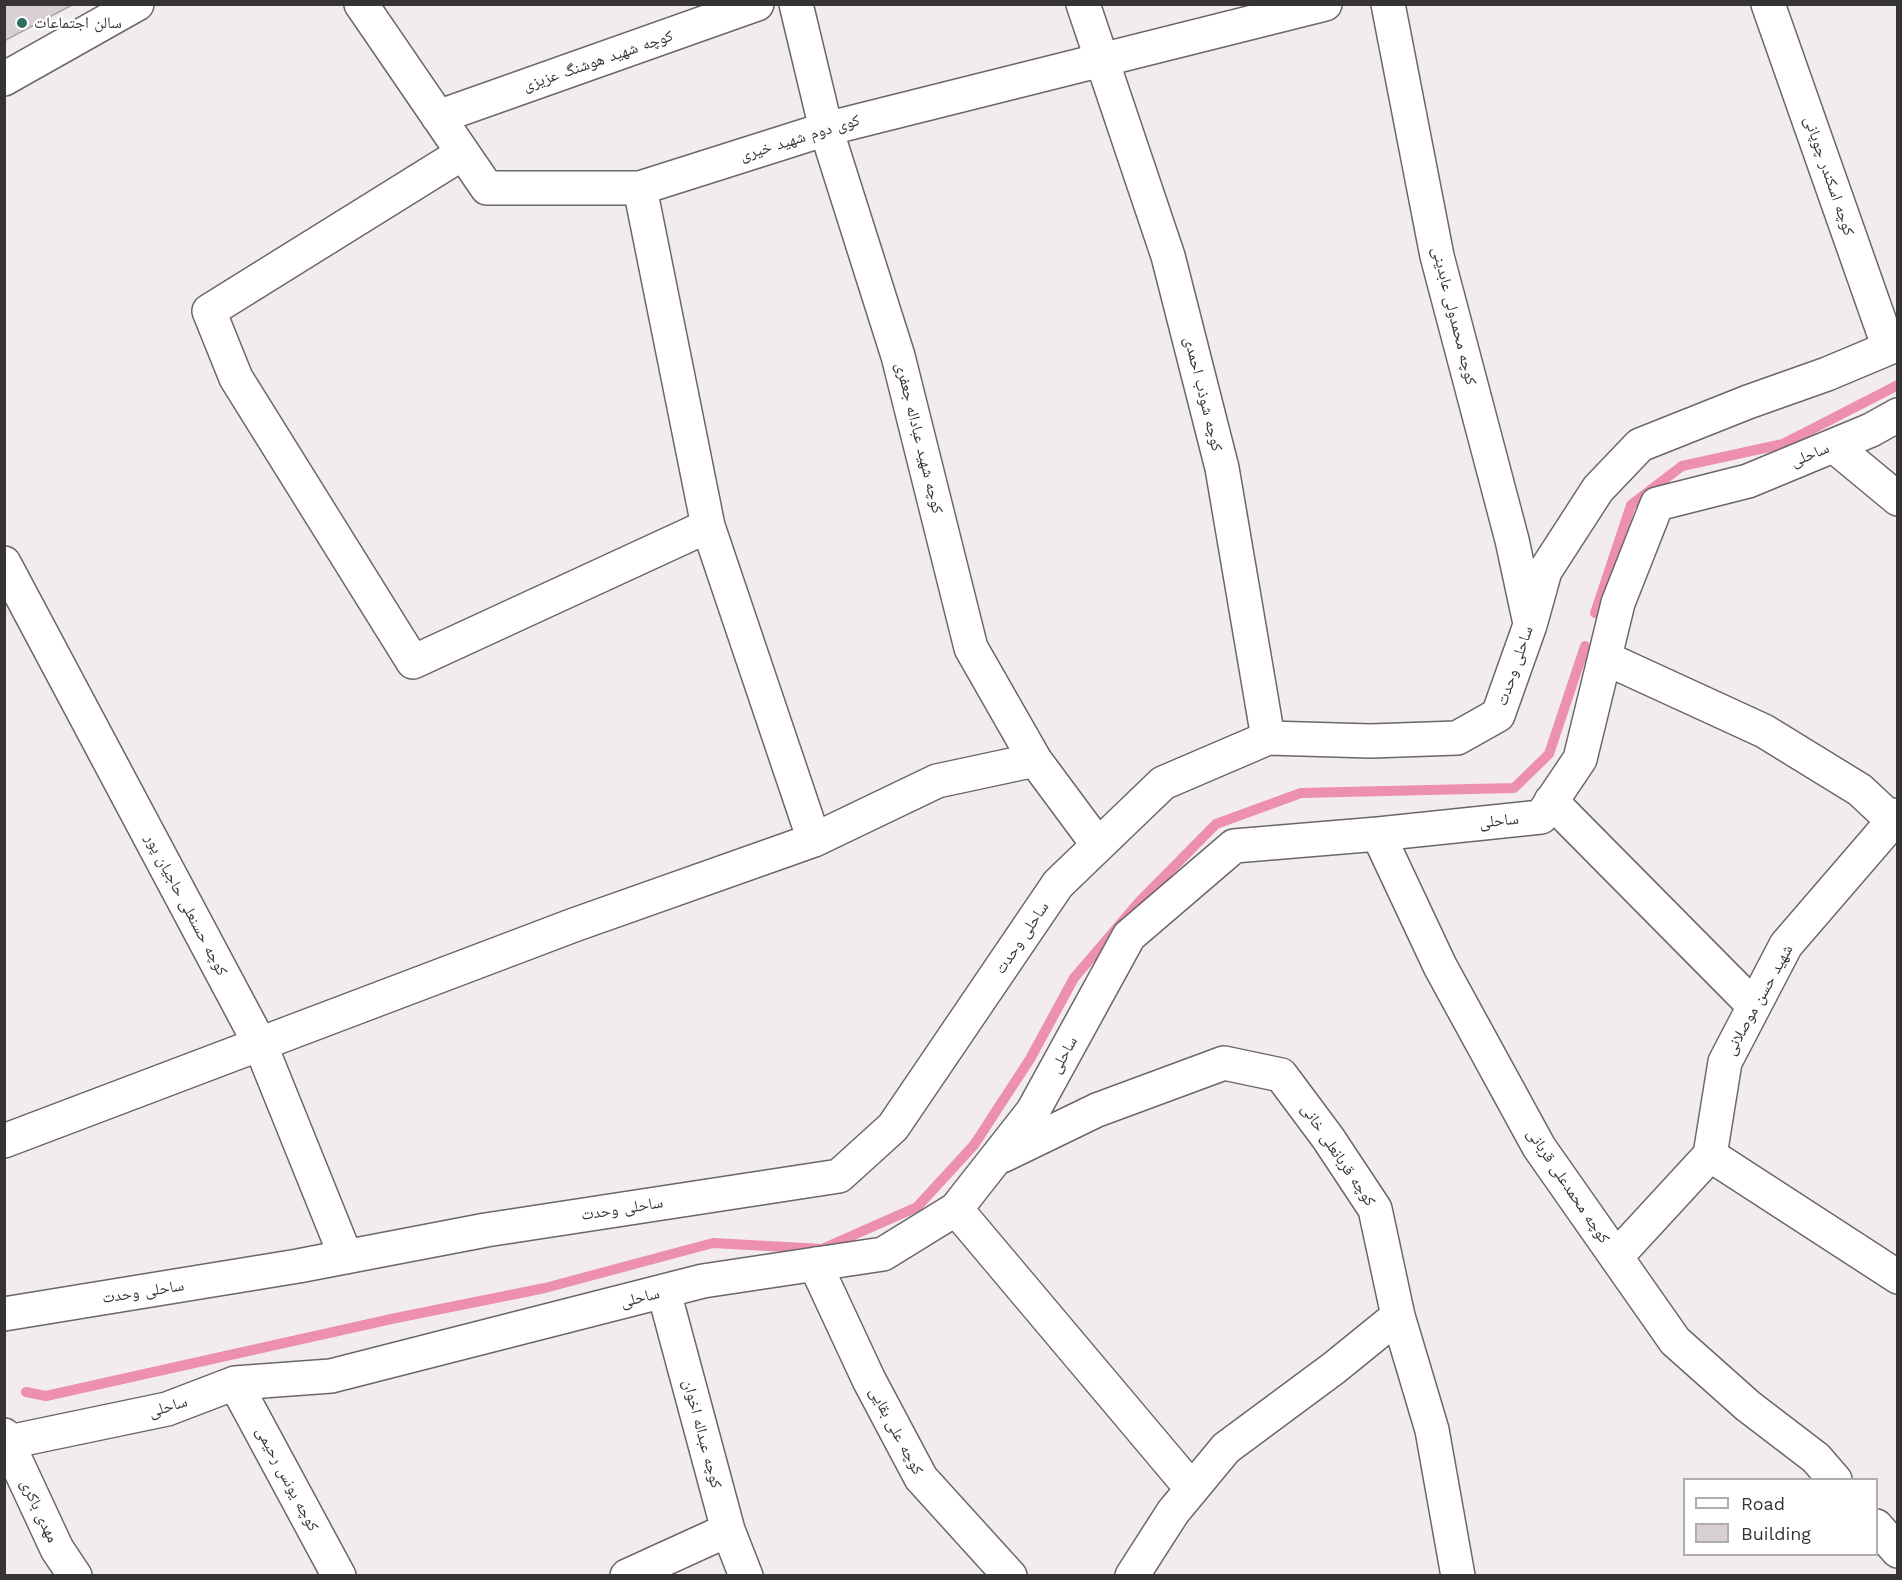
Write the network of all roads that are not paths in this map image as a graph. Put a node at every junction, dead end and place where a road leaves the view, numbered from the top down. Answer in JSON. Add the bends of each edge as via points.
{"nodes":[{"id":1,"x":137,"y":4,"type":"edge"},
{"id":2,"x":361,"y":4,"type":"edge"},
{"id":3,"x":757,"y":4,"type":"edge"},
{"id":4,"x":796,"y":4,"type":"edge"},
{"id":5,"x":1083,"y":4,"type":"edge"},
{"id":6,"x":1325,"y":4,"type":"edge"},
{"id":7,"x":1388,"y":4,"type":"edge"},
{"id":8,"x":1768,"y":4,"type":"edge"},
{"id":9,"x":1100,"y":59,"type":"junction"},
{"id":10,"x":4,"y":79,"type":"edge"},
{"id":11,"x":438,"y":117,"type":"junction"},
{"id":12,"x":826,"y":129,"type":"junction"},
{"id":13,"x":463,"y":153,"type":"junction"},
{"id":14,"x":640,"y":188,"type":"junction"},
{"id":15,"x":1894,"y":345,"type":"edge"},
{"id":16,"x":1898,"y":415,"type":"edge"},
{"id":17,"x":1834,"y":446,"type":"junction"},
{"id":18,"x":1898,"y":499,"type":"edge"},
{"id":19,"x":708,"y":526,"type":"junction"},
{"id":20,"x":4,"y":563,"type":"edge"},
{"id":21,"x":1530,"y":625,"type":"junction"},
{"id":22,"x":1605,"y":658,"type":"junction"},
{"id":23,"x":1268,"y":738,"type":"junction"},
{"id":24,"x":1035,"y":760,"type":"junction"},
{"id":25,"x":1551,"y":801,"type":"junction"},
{"id":26,"x":1892,"y":830,"type":"edge"},
{"id":27,"x":1378,"y":834,"type":"junction"},
{"id":28,"x":814,"y":840,"type":"junction"},
{"id":29,"x":1098,"y":845,"type":"junction"},
{"id":30,"x":1754,"y":1006,"type":"junction"},
{"id":31,"x":260,"y":1044,"type":"junction"},
{"id":32,"x":4,"y":1141,"type":"edge"},
{"id":33,"x":1710,"y":1155,"type":"junction"},
{"id":34,"x":995,"y":1160,"type":"junction"},
{"id":35,"x":956,"y":1209,"type":"junction"},
{"id":36,"x":346,"y":1257,"type":"junction"},
{"id":37,"x":1616,"y":1257,"type":"junction"},
{"id":38,"x":815,"y":1264,"type":"junction"},
{"id":39,"x":1898,"y":1277,"type":"edge"},
{"id":40,"x":664,"y":1292,"type":"junction"},
{"id":41,"x":4,"y":1314,"type":"edge"},
{"id":42,"x":1398,"y":1316,"type":"junction"},
{"id":43,"x":235,"y":1383,"type":"junction"},
{"id":44,"x":6,"y":1441,"type":"edge"},
{"id":45,"x":1834,"y":1478,"type":"edge"},
{"id":46,"x":1192,"y":1489,"type":"junction"},
{"id":47,"x":1878,"y":1528,"type":"edge"},
{"id":48,"x":728,"y":1530,"type":"junction"},
{"id":49,"x":1898,"y":1551,"type":"edge"},
{"id":50,"x":75,"y":1575,"type":"edge"},
{"id":51,"x":339,"y":1575,"type":"edge"},
{"id":52,"x":627,"y":1575,"type":"edge"},
{"id":53,"x":746,"y":1575,"type":"edge"},
{"id":54,"x":1010,"y":1575,"type":"edge"},
{"id":55,"x":1132,"y":1575,"type":"edge"},
{"id":56,"x":1458,"y":1575,"type":"edge"}],
"edges":[{"from":1,"to":10,"type":"street"},
{"from":2,"to":11,"type":"street","name":"کوی دوم شهید خیری"},
{"from":3,"to":11,"type":"street","name":"کوچه شهید هوشنگ عزیزی"},
{"from":4,"to":12,"type":"street","name":"کوچه شهید عباداله جعفری"},
{"from":5,"to":9,"type":"street"},
{"from":6,"to":9,"type":"street","name":"کوی دوم شهید خیری"},
{"from":7,"to":21,"type":"street","name":"کوچه محمدولی عابدینی","via":[[1437,256],[1512,540]]},
{"from":8,"to":15,"type":"street","name":"کوچه اسکندر چوپانی"},
{"from":9,"to":12,"type":"street","name":"کوی دوم شهید خیری"},
{"from":9,"to":23,"type":"street","name":"کوچه شوذب احمدی","via":[[1168,256],[1222,468]]},
{"from":11,"to":13,"type":"street","name":"کوی دوم شهید خیری"},
{"from":12,"to":14,"type":"street","name":"کوی دوم شهید خیری"},
{"from":12,"to":24,"type":"street","name":"کوچه شهید عباداله جعفری","via":[[898,356],[970,648]]},
{"from":13,"to":14,"type":"street","name":"کوی دوم شهید خیری","via":[[487,188]]},
{"from":13,"to":19,"type":"street","via":[[209,311],[236,378],[413,662]]},
{"from":14,"to":19,"type":"street"},
{"from":15,"to":21,"type":"street","name":"ساحلی وحدت","via":[[1640,445],[1598,489],[1545,571]]},
{"from":16,"to":17,"type":"street","name":"ساحلی"},
{"from":17,"to":18,"type":"street"},
{"from":17,"to":22,"type":"street","name":"ساحلی","via":[[1748,481],[1658,504],[1618,603]]},
{"from":19,"to":28,"type":"street"},
{"from":20,"to":31,"type":"street","name":"کوچه حسنعلی حاجیان پور"},
{"from":21,"to":23,"type":"street","name":"ساحلی وحدت","via":[[1498,715],[1457,738]]},
{"from":22,"to":25,"type":"street","name":"ساحلی","via":[[1580,759]]},
{"from":22,"to":26,"type":"street","via":[[1764,731],[1860,790]]},
{"from":23,"to":29,"type":"street","name":"ساحلی وحدت","via":[[1163,783]]},
{"from":24,"to":28,"type":"street","via":[[937,781]]},
{"from":24,"to":29,"type":"street","name":"کوچه شهید عباداله جعفری"},
{"from":25,"to":27,"type":"street","name":"ساحلی","via":[[1541,817]]},
{"from":25,"to":30,"type":"street"},
{"from":26,"to":30,"type":"street","name":"شهید حسن موصلانی","via":[[1786,945]]},
{"from":27,"to":34,"type":"street","name":"ساحلی","via":[[1234,846],[1129,936],[1033,1111]]},
{"from":27,"to":37,"type":"street","name":"کوچه محمدعلی قربانی","via":[[1440,966],[1539,1147]]},
{"from":28,"to":31,"type":"street","via":[[574,925]]},
{"from":29,"to":36,"type":"street","name":"ساحلی وحدت","via":[[1058,884],[893,1127],[839,1176],[486,1230]]},
{"from":30,"to":33,"type":"street","name":"شهید حسن موصلانی","via":[[1725,1062]]},
{"from":31,"to":32,"type":"street"},
{"from":31,"to":36,"type":"street","name":"کوچه حسنعلی حاجیان پور"},
{"from":33,"to":37,"type":"street"},
{"from":33,"to":39,"type":"street"},
{"from":34,"to":35,"type":"street","name":"ساحلی"},
{"from":34,"to":42,"type":"street","name":"کوچه قربانعلی خانی","via":[[1097,1110],[1224,1063],[1281,1075],[1375,1209]]},
{"from":35,"to":38,"type":"street","name":"ساحلی","via":[[883,1254]]},
{"from":35,"to":46,"type":"street"},
{"from":36,"to":41,"type":"street","name":"ساحلی وحدت"},
{"from":37,"to":45,"type":"street","name":"کوچه محمدعلی قربانی","via":[[1675,1341],[1748,1406],[1816,1458]]},
{"from":38,"to":40,"type":"street","name":"ساحلی","via":[[704,1281]]},
{"from":38,"to":54,"type":"street","name":"کوچه علی بقایی","via":[[869,1380],[921,1478]]},
{"from":40,"to":43,"type":"street","name":"ساحلی","via":[[331,1376]]},
{"from":40,"to":48,"type":"street","name":"کوچه عبداله اخوان"},
{"from":42,"to":46,"type":"street","via":[[1226,1448]]},
{"from":42,"to":56,"type":"street","name":"کوچه قربانعلی خانی","via":[[1431,1430]]},
{"from":43,"to":44,"type":"street","name":"ساحلی","via":[[167,1409]]},
{"from":43,"to":51,"type":"street","name":"کوچه یونس رحیمی"},
{"from":44,"to":50,"type":"street","name":"مهدی باکری","via":[[57,1549]]},
{"from":46,"to":55,"type":"street"},
{"from":47,"to":49,"type":"street"},
{"from":48,"to":52,"type":"street"},
{"from":48,"to":53,"type":"street","name":"کوچه عبداله اخوان"}]}
